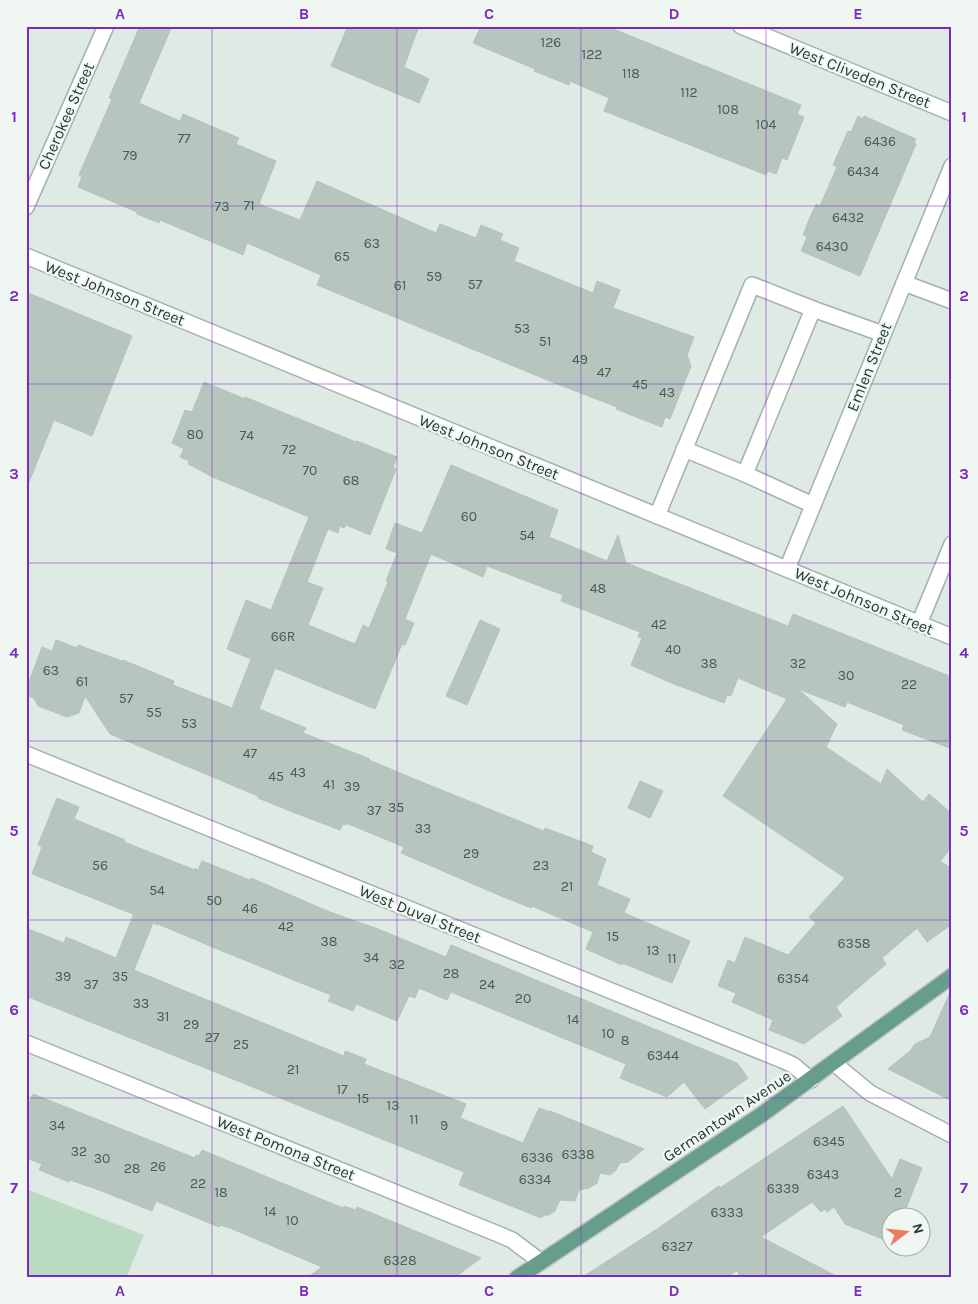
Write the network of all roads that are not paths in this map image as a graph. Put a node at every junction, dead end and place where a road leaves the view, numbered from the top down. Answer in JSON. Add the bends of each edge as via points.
{"nodes":[{"id":1,"x":106,"y":26,"type":"edge"},
{"id":2,"x":741,"y":26,"type":"edge"},
{"id":3,"x":952,"y":113,"type":"edge"},
{"id":4,"x":952,"y":166,"type":"edge"},
{"id":5,"x":26,"y":206,"type":"edge"},
{"id":6,"x":26,"y":256,"type":"edge"},
{"id":7,"x":904,"y":282,"type":"junction"},
{"id":8,"x":952,"y":300,"type":"edge"},
{"id":9,"x":813,"y":309,"type":"junction"},
{"id":10,"x":883,"y":334,"type":"junction"},
{"id":11,"x":684,"y":449,"type":"junction"},
{"id":12,"x":745,"y":474,"type":"junction"},
{"id":13,"x":813,"y":505,"type":"junction"},
{"id":14,"x":657,"y":516,"type":"junction"},
{"id":15,"x":952,"y":544,"type":"edge"},
{"id":16,"x":786,"y":568,"type":"junction"},
{"id":17,"x":919,"y":624,"type":"junction"},
{"id":18,"x":952,"y":637,"type":"edge"},
{"id":19,"x":26,"y":754,"type":"edge"},
{"id":20,"x":952,"y":976,"type":"edge"},
{"id":21,"x":26,"y":1043,"type":"edge"},
{"id":22,"x":834,"y":1063,"type":"junction"},
{"id":23,"x":810,"y":1080,"type":"junction"},
{"id":24,"x":952,"y":1135,"type":"edge"},
{"id":25,"x":541,"y":1262,"type":"junction"},
{"id":26,"x":517,"y":1278,"type":"edge"}],
"edges":[{"from":1,"to":5,"type":"street","name":"Cherokee Street"},
{"from":2,"to":3,"type":"street","name":"West Cliveden Street"},
{"from":4,"to":7,"type":"street","name":"Emlen Street"},
{"from":6,"to":14,"type":"street","name":"West Johnson Street"},
{"from":7,"to":8,"type":"street"},
{"from":7,"to":10,"type":"street","name":"Emlen Street"},
{"from":9,"to":10,"type":"street"},
{"from":9,"to":11,"type":"street","via":[[752,285]]},
{"from":9,"to":12,"type":"street"},
{"from":10,"to":13,"type":"street","name":"Emlen Street"},
{"from":11,"to":12,"type":"street"},
{"from":11,"to":14,"type":"street"},
{"from":12,"to":13,"type":"street"},
{"from":13,"to":16,"type":"street","name":"Emlen Street"},
{"from":14,"to":16,"type":"street","name":"West Johnson Street"},
{"from":15,"to":17,"type":"street"},
{"from":16,"to":17,"type":"street","name":"West Johnson Street"},
{"from":17,"to":18,"type":"street","name":"West Johnson Street"},
{"from":19,"to":23,"type":"street","name":"West Duval Street","via":[[782,1060]]},
{"from":20,"to":22,"type":"main road","name":"Germantown Avenue"},
{"from":21,"to":25,"type":"street","name":"West Pomona Street","via":[[498,1234],[512,1240]]},
{"from":22,"to":23,"type":"main road","name":"Germantown Avenue"},
{"from":22,"to":24,"type":"street","via":[[870,1093]]},
{"from":23,"to":25,"type":"main road","name":"Germantown Avenue"},
{"from":25,"to":26,"type":"main road","name":"Germantown Avenue"}]}
